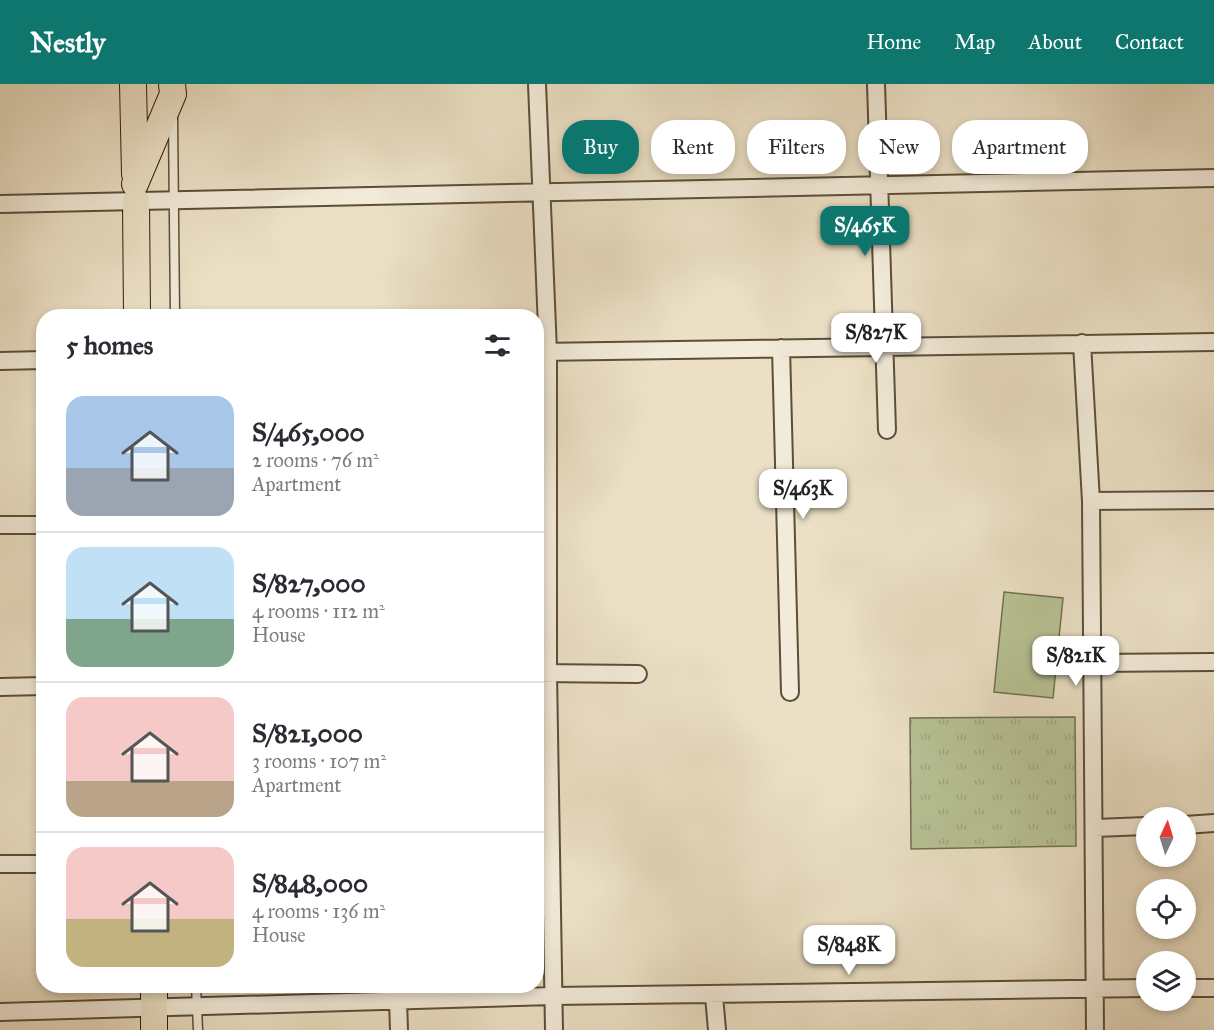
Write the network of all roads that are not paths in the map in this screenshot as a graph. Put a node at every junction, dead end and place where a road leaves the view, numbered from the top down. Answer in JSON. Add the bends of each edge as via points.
{"nodes":[{"id":1,"x":133,"y":84,"type":"edge"},
{"id":2,"x":537,"y":84,"type":"edge"},
{"id":3,"x":876,"y":84,"type":"edge"},
{"id":4,"x":172,"y":89,"type":"edge"},
{"id":5,"x":1214,"y":178,"type":"edge"},
{"id":6,"x":880,"y":186,"type":"junction"},
{"id":7,"x":540,"y":193,"type":"junction"},
{"id":8,"x":136,"y":201,"type":"junction"},
{"id":9,"x":174,"y":201,"type":"junction"},
{"id":10,"x":0,"y":204,"type":"edge"},
{"id":11,"x":137,"y":309,"type":"edge"},
{"id":12,"x":176,"y":309,"type":"edge"},
{"id":13,"x":541,"y":309,"type":"edge"},
{"id":14,"x":1214,"y":342,"type":"edge"},
{"id":15,"x":1082,"y":343,"type":"junction"},
{"id":16,"x":884,"y":346,"type":"junction"},
{"id":17,"x":781,"y":348,"type":"junction"},
{"id":18,"x":544,"y":352,"type":"edge"},
{"id":19,"x":36,"y":360,"type":"edge"},
{"id":20,"x":0,"y":361,"type":"edge"},
{"id":21,"x":887,"y":430,"type":"dead end"},
{"id":22,"x":1214,"y":500,"type":"edge"},
{"id":23,"x":1091,"y":501,"type":"junction"},
{"id":24,"x":0,"y":525,"type":"edge"},
{"id":25,"x":36,"y":525,"type":"edge"},
{"id":26,"x":1214,"y":662,"type":"edge"},
{"id":27,"x":1093,"y":663,"type":"junction"},
{"id":28,"x":544,"y":673,"type":"edge"},
{"id":29,"x":638,"y":674,"type":"dead end"},
{"id":30,"x":36,"y":686,"type":"edge"},
{"id":31,"x":0,"y":687,"type":"edge"},
{"id":32,"x":790,"y":692,"type":"dead end"},
{"id":33,"x":1214,"y":824,"type":"edge"},
{"id":34,"x":1196,"y":825,"type":"edge"},
{"id":35,"x":1136,"y":826,"type":"edge"},
{"id":36,"x":1095,"y":828,"type":"junction"},
{"id":37,"x":544,"y":852,"type":"edge"},
{"id":38,"x":0,"y":864,"type":"edge"},
{"id":39,"x":36,"y":864,"type":"edge"},
{"id":40,"x":1136,"y":988,"type":"edge"},
{"id":41,"x":1196,"y":988,"type":"edge"},
{"id":42,"x":1214,"y":988,"type":"edge"},
{"id":43,"x":1095,"y":989,"type":"junction"},
{"id":44,"x":196,"y":993,"type":"edge"},
{"id":45,"x":553,"y":996,"type":"junction"},
{"id":46,"x":714,"y":996,"type":"junction"},
{"id":47,"x":398,"y":1000,"type":"junction"},
{"id":48,"x":197,"y":1006,"type":"junction"},
{"id":49,"x":154,"y":1008,"type":"edge"},
{"id":50,"x":0,"y":1012,"type":"edge"},
{"id":51,"x":198,"y":1030,"type":"edge"},
{"id":52,"x":399,"y":1030,"type":"edge"},
{"id":53,"x":554,"y":1030,"type":"edge"},
{"id":54,"x":717,"y":1030,"type":"edge"},
{"id":55,"x":1095,"y":1030,"type":"edge"}],
"edges":[{"from":1,"to":4,"type":"main road","via":[[135,184]]},
{"from":2,"to":7,"type":"street"},
{"from":3,"to":6,"type":"street"},
{"from":4,"to":9,"type":"lane"},
{"from":5,"to":6,"type":"street"},
{"from":6,"to":7,"type":"street"},
{"from":6,"to":16,"type":"street"},
{"from":7,"to":9,"type":"street"},
{"from":7,"to":13,"type":"street"},
{"from":8,"to":9,"type":"street"},
{"from":8,"to":10,"type":"street"},
{"from":8,"to":11,"type":"main road"},
{"from":9,"to":12,"type":"lane"},
{"from":14,"to":15,"type":"street"},
{"from":15,"to":16,"type":"street"},
{"from":15,"to":23,"type":"street"},
{"from":16,"to":17,"type":"street"},
{"from":16,"to":21,"type":"street"},
{"from":17,"to":18,"type":"street"},
{"from":17,"to":32,"type":"street"},
{"from":19,"to":20,"type":"street"},
{"from":22,"to":23,"type":"street"},
{"from":23,"to":27,"type":"street"},
{"from":24,"to":25,"type":"street"},
{"from":26,"to":27,"type":"street"},
{"from":27,"to":36,"type":"street"},
{"from":28,"to":29,"type":"street"},
{"from":30,"to":31,"type":"street"},
{"from":33,"to":34,"type":"street"},
{"from":35,"to":36,"type":"street"},
{"from":36,"to":43,"type":"street"},
{"from":37,"to":45,"type":"street"},
{"from":38,"to":39,"type":"street"},
{"from":40,"to":43,"type":"street"},
{"from":41,"to":42,"type":"street"},
{"from":43,"to":46,"type":"street"},
{"from":43,"to":55,"type":"street"},
{"from":44,"to":48,"type":"lane"},
{"from":45,"to":46,"type":"street"},
{"from":45,"to":47,"type":"street"},
{"from":45,"to":53,"type":"street"},
{"from":46,"to":54,"type":"street"},
{"from":47,"to":48,"type":"street"},
{"from":47,"to":52,"type":"street"},
{"from":48,"to":49,"type":"street"},
{"from":48,"to":51,"type":"lane"},
{"from":49,"to":50,"type":"street"}]}
